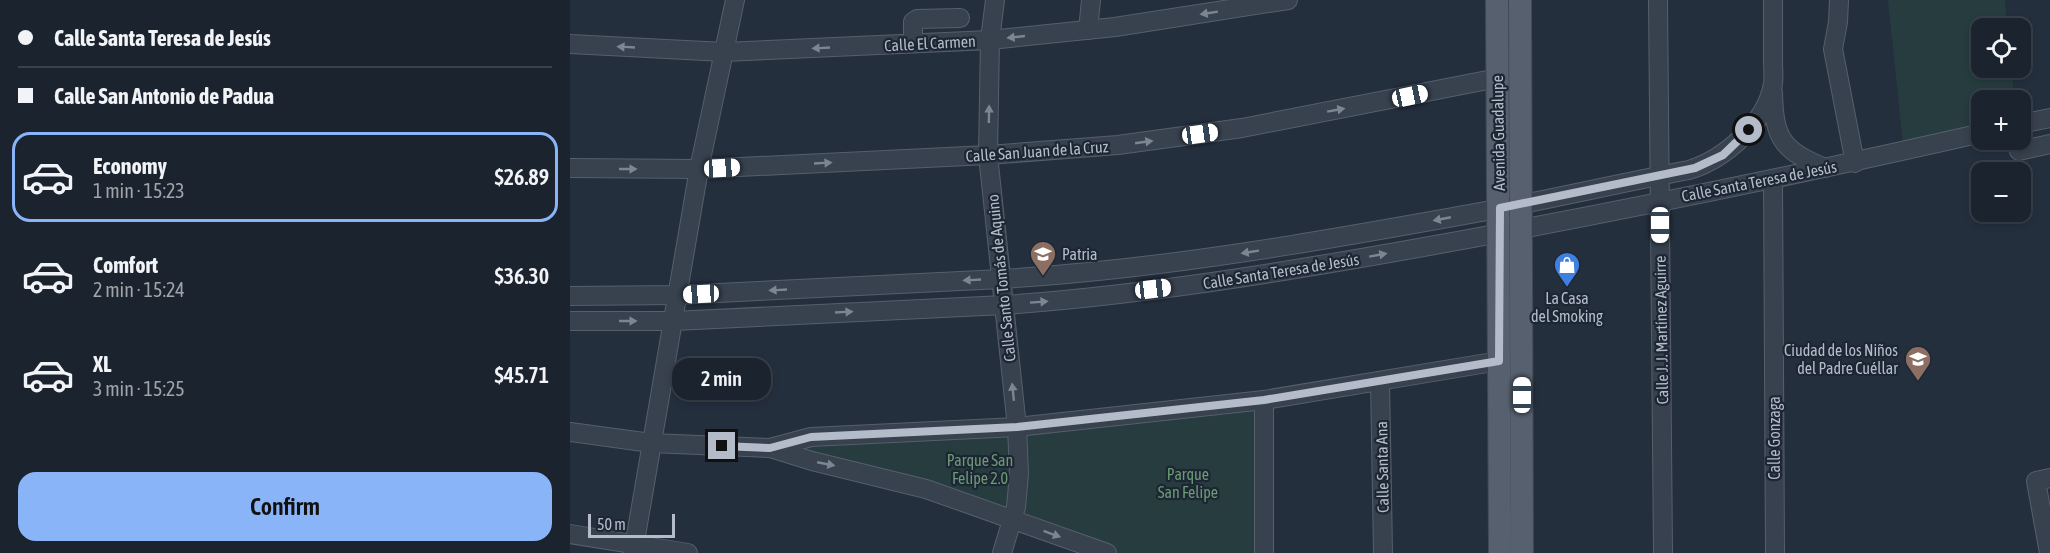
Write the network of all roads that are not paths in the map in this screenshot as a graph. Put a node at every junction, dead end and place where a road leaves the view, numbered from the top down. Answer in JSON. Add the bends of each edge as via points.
{"nodes":[{"id":1,"x":735,"y":0,"type":"edge"},
{"id":2,"x":995,"y":0,"type":"edge"},
{"id":3,"x":1091,"y":0,"type":"edge"},
{"id":4,"x":1287,"y":0,"type":"edge"},
{"id":5,"x":1497,"y":0,"type":"edge"},
{"id":6,"x":1520,"y":0,"type":"edge"},
{"id":7,"x":1658,"y":0,"type":"edge"},
{"id":8,"x":1773,"y":0,"type":"edge"},
{"id":9,"x":1839,"y":0,"type":"edge"},
{"id":10,"x":960,"y":18,"type":"dead end"},
{"id":11,"x":1088,"y":30,"type":"junction"},
{"id":12,"x":990,"y":40,"type":"junction"},
{"id":13,"x":913,"y":43,"type":"junction"},
{"id":14,"x":570,"y":44,"type":"edge"},
{"id":15,"x":724,"y":52,"type":"junction"},
{"id":16,"x":1498,"y":78,"type":"junction"},
{"id":17,"x":1773,"y":84,"type":"junction"},
{"id":18,"x":2050,"y":117,"type":"edge"},
{"id":19,"x":2031,"y":121,"type":"edge"},
{"id":20,"x":1971,"y":136,"type":"edge"},
{"id":21,"x":2050,"y":144,"type":"edge"},
{"id":22,"x":2031,"y":148,"type":"edge"},
{"id":23,"x":988,"y":154,"type":"junction"},
{"id":24,"x":1855,"y":163,"type":"junction"},
{"id":25,"x":570,"y":168,"type":"edge"},
{"id":26,"x":1825,"y":168,"type":"junction"},
{"id":27,"x":699,"y":170,"type":"junction"},
{"id":28,"x":1659,"y":175,"type":"junction"},
{"id":29,"x":1773,"y":179,"type":"junction"},
{"id":30,"x":1659,"y":201,"type":"junction"},
{"id":31,"x":1522,"y":203,"type":"junction"},
{"id":32,"x":1500,"y":208,"type":"junction"},
{"id":33,"x":1522,"y":229,"type":"junction"},
{"id":34,"x":1499,"y":233,"type":"junction"},
{"id":35,"x":1001,"y":279,"type":"junction"},
{"id":36,"x":678,"y":295,"type":"junction"},
{"id":37,"x":570,"y":296,"type":"edge"},
{"id":38,"x":1004,"y":304,"type":"junction"},
{"id":39,"x":570,"y":321,"type":"edge"},
{"id":40,"x":674,"y":321,"type":"junction"},
{"id":41,"x":1499,"y":361,"type":"junction"},
{"id":42,"x":1380,"y":381,"type":"junction"},
{"id":43,"x":1264,"y":400,"type":"junction"},
{"id":44,"x":1017,"y":427,"type":"junction"},
{"id":45,"x":570,"y":432,"type":"edge"},
{"id":46,"x":651,"y":443,"type":"junction"},
{"id":47,"x":770,"y":448,"type":"junction"},
{"id":48,"x":2050,"y":478,"type":"edge"},
{"id":49,"x":1013,"y":519,"type":"junction"},
{"id":50,"x":570,"y":534,"type":"edge"},
{"id":51,"x":634,"y":549,"type":"edge"},
{"id":52,"x":688,"y":553,"type":"edge"},
{"id":53,"x":1002,"y":553,"type":"edge"},
{"id":54,"x":1107,"y":553,"type":"edge"},
{"id":55,"x":1264,"y":553,"type":"edge"},
{"id":56,"x":1383,"y":553,"type":"edge"},
{"id":57,"x":1500,"y":553,"type":"edge"},
{"id":58,"x":1522,"y":553,"type":"edge"},
{"id":59,"x":1663,"y":553,"type":"edge"},
{"id":60,"x":1774,"y":553,"type":"edge"},
{"id":61,"x":2049,"y":553,"type":"edge"}],
"edges":[{"from":1,"to":15,"type":"street"},
{"from":2,"to":12,"type":"street","name":"Calle Santo Tomás de Aquino"},
{"from":3,"to":11,"type":"street"},
{"from":4,"to":11,"type":"street","name":"Calle El Carmen","one_way":true},
{"from":5,"to":16,"type":"main road","name":"Avenida Guadalupe"},
{"from":6,"to":31,"type":"main road","name":"Avenida Guadalupe"},
{"from":7,"to":28,"type":"street","name":"Calle J. J. Martínez Aguirre"},
{"from":8,"to":17,"type":"street","name":"Calle Santa Teresa de Jesús"},
{"from":9,"to":24,"type":"street","via":[[1833,49]]},
{"from":10,"to":13,"type":"street","via":[[917,19],[913,22]]},
{"from":11,"to":12,"type":"street","name":"Calle El Carmen","one_way":true},
{"from":12,"to":13,"type":"street","name":"Calle El Carmen"},
{"from":23,"to":12,"type":"street","name":"Calle Santo Tomás de Aquino","one_way":true},
{"from":13,"to":15,"type":"street","name":"Calle El Carmen","one_way":true},
{"from":15,"to":14,"type":"street","name":"Calle El Carmen","one_way":true},
{"from":15,"to":27,"type":"street"},
{"from":23,"to":16,"type":"street","name":"Calle San Juan de la Cruz","one_way":true,"via":[[1118,145],[1242,128]]},
{"from":16,"to":32,"type":"main road","name":"Avenida Guadalupe"},
{"from":17,"to":26,"type":"street","via":[[1779,135],[1797,155]]},
{"from":17,"to":28,"type":"street","name":"Calle Santa Teresa de Jesús","via":[[1749,130],[1723,155],[1695,168]]},
{"from":18,"to":19,"type":"street"},
{"from":20,"to":24,"type":"street","name":"Calle Santa Teresa de Jesús"},
{"from":21,"to":22,"type":"street"},
{"from":27,"to":23,"type":"street","name":"Calle San Juan de la Cruz","one_way":true},
{"from":23,"to":35,"type":"street","name":"Calle Santo Tomás de Aquino"},
{"from":24,"to":26,"type":"street","name":"Calle Santa Teresa de Jesús"},
{"from":25,"to":27,"type":"street","name":"Calle San Juan de la Cruz","one_way":true},
{"from":26,"to":29,"type":"street","name":"Calle Santa Teresa de Jesús"},
{"from":27,"to":36,"type":"street"},
{"from":28,"to":30,"type":"street","name":"Calle J. J. Martínez Aguirre"},
{"from":28,"to":31,"type":"street","name":"Calle Santa Teresa de Jesús"},
{"from":29,"to":30,"type":"street","name":"Calle Santa Teresa de Jesús"},
{"from":29,"to":60,"type":"street","name":"Calle Gonzaga"},
{"from":30,"to":33,"type":"street","name":"Calle Santa Teresa de Jesús"},
{"from":30,"to":59,"type":"street","name":"Calle J. J. Martínez Aguirre"},
{"from":31,"to":32,"type":"street","name":"Calle Santa Teresa de Jesús"},
{"from":31,"to":33,"type":"main road","name":"Avenida Guadalupe"},
{"from":32,"to":34,"type":"main road","name":"Avenida Guadalupe"},
{"from":32,"to":35,"type":"street","name":"Calle Santa Teresa de Jesús","one_way":true,"via":[[1193,261]]},
{"from":33,"to":34,"type":"street","name":"Calle Santa Teresa de Jesús"},
{"from":33,"to":58,"type":"main road","name":"Avenida Guadalupe"},
{"from":38,"to":34,"type":"street","name":"Calle Santa Teresa de Jesús","one_way":true,"via":[[1195,284]]},
{"from":34,"to":41,"type":"main road","name":"Avenida Guadalupe"},
{"from":35,"to":36,"type":"street","name":"Calle Santa Teresa de Jesús","one_way":true},
{"from":35,"to":38,"type":"street","name":"Calle Santo Tomás de Aquino"},
{"from":36,"to":37,"type":"street","name":"Calle Santa Teresa de Jesús"},
{"from":36,"to":40,"type":"street"},
{"from":40,"to":38,"type":"street","name":"Calle Santa Teresa de Jesús","one_way":true},
{"from":44,"to":38,"type":"street","name":"Calle Santo Tomás de Aquino","one_way":true},
{"from":39,"to":40,"type":"street","name":"Calle Santa Teresa de Jesús","one_way":true},
{"from":40,"to":46,"type":"street"},
{"from":41,"to":42,"type":"street"},
{"from":41,"to":57,"type":"main road","name":"Avenida Guadalupe"},
{"from":42,"to":43,"type":"street"},
{"from":42,"to":56,"type":"street","name":"Calle Santa Ana"},
{"from":43,"to":44,"type":"street"},
{"from":43,"to":55,"type":"street"},
{"from":44,"to":47,"type":"street","via":[[811,437]]},
{"from":44,"to":49,"type":"street","name":"Calle Santo Tomás de Aquino","via":[[1019,474]]},
{"from":45,"to":46,"type":"street"},
{"from":46,"to":47,"type":"street"},
{"from":46,"to":51,"type":"street"},
{"from":47,"to":49,"type":"street","one_way":true,"via":[[926,489]]},
{"from":48,"to":61,"type":"street","via":[[2036,481]]},
{"from":49,"to":53,"type":"street","name":"Calle Santo Tomás de Aquino"},
{"from":49,"to":54,"type":"street","one_way":true},
{"from":50,"to":51,"type":"street"},
{"from":51,"to":52,"type":"street"}]}
